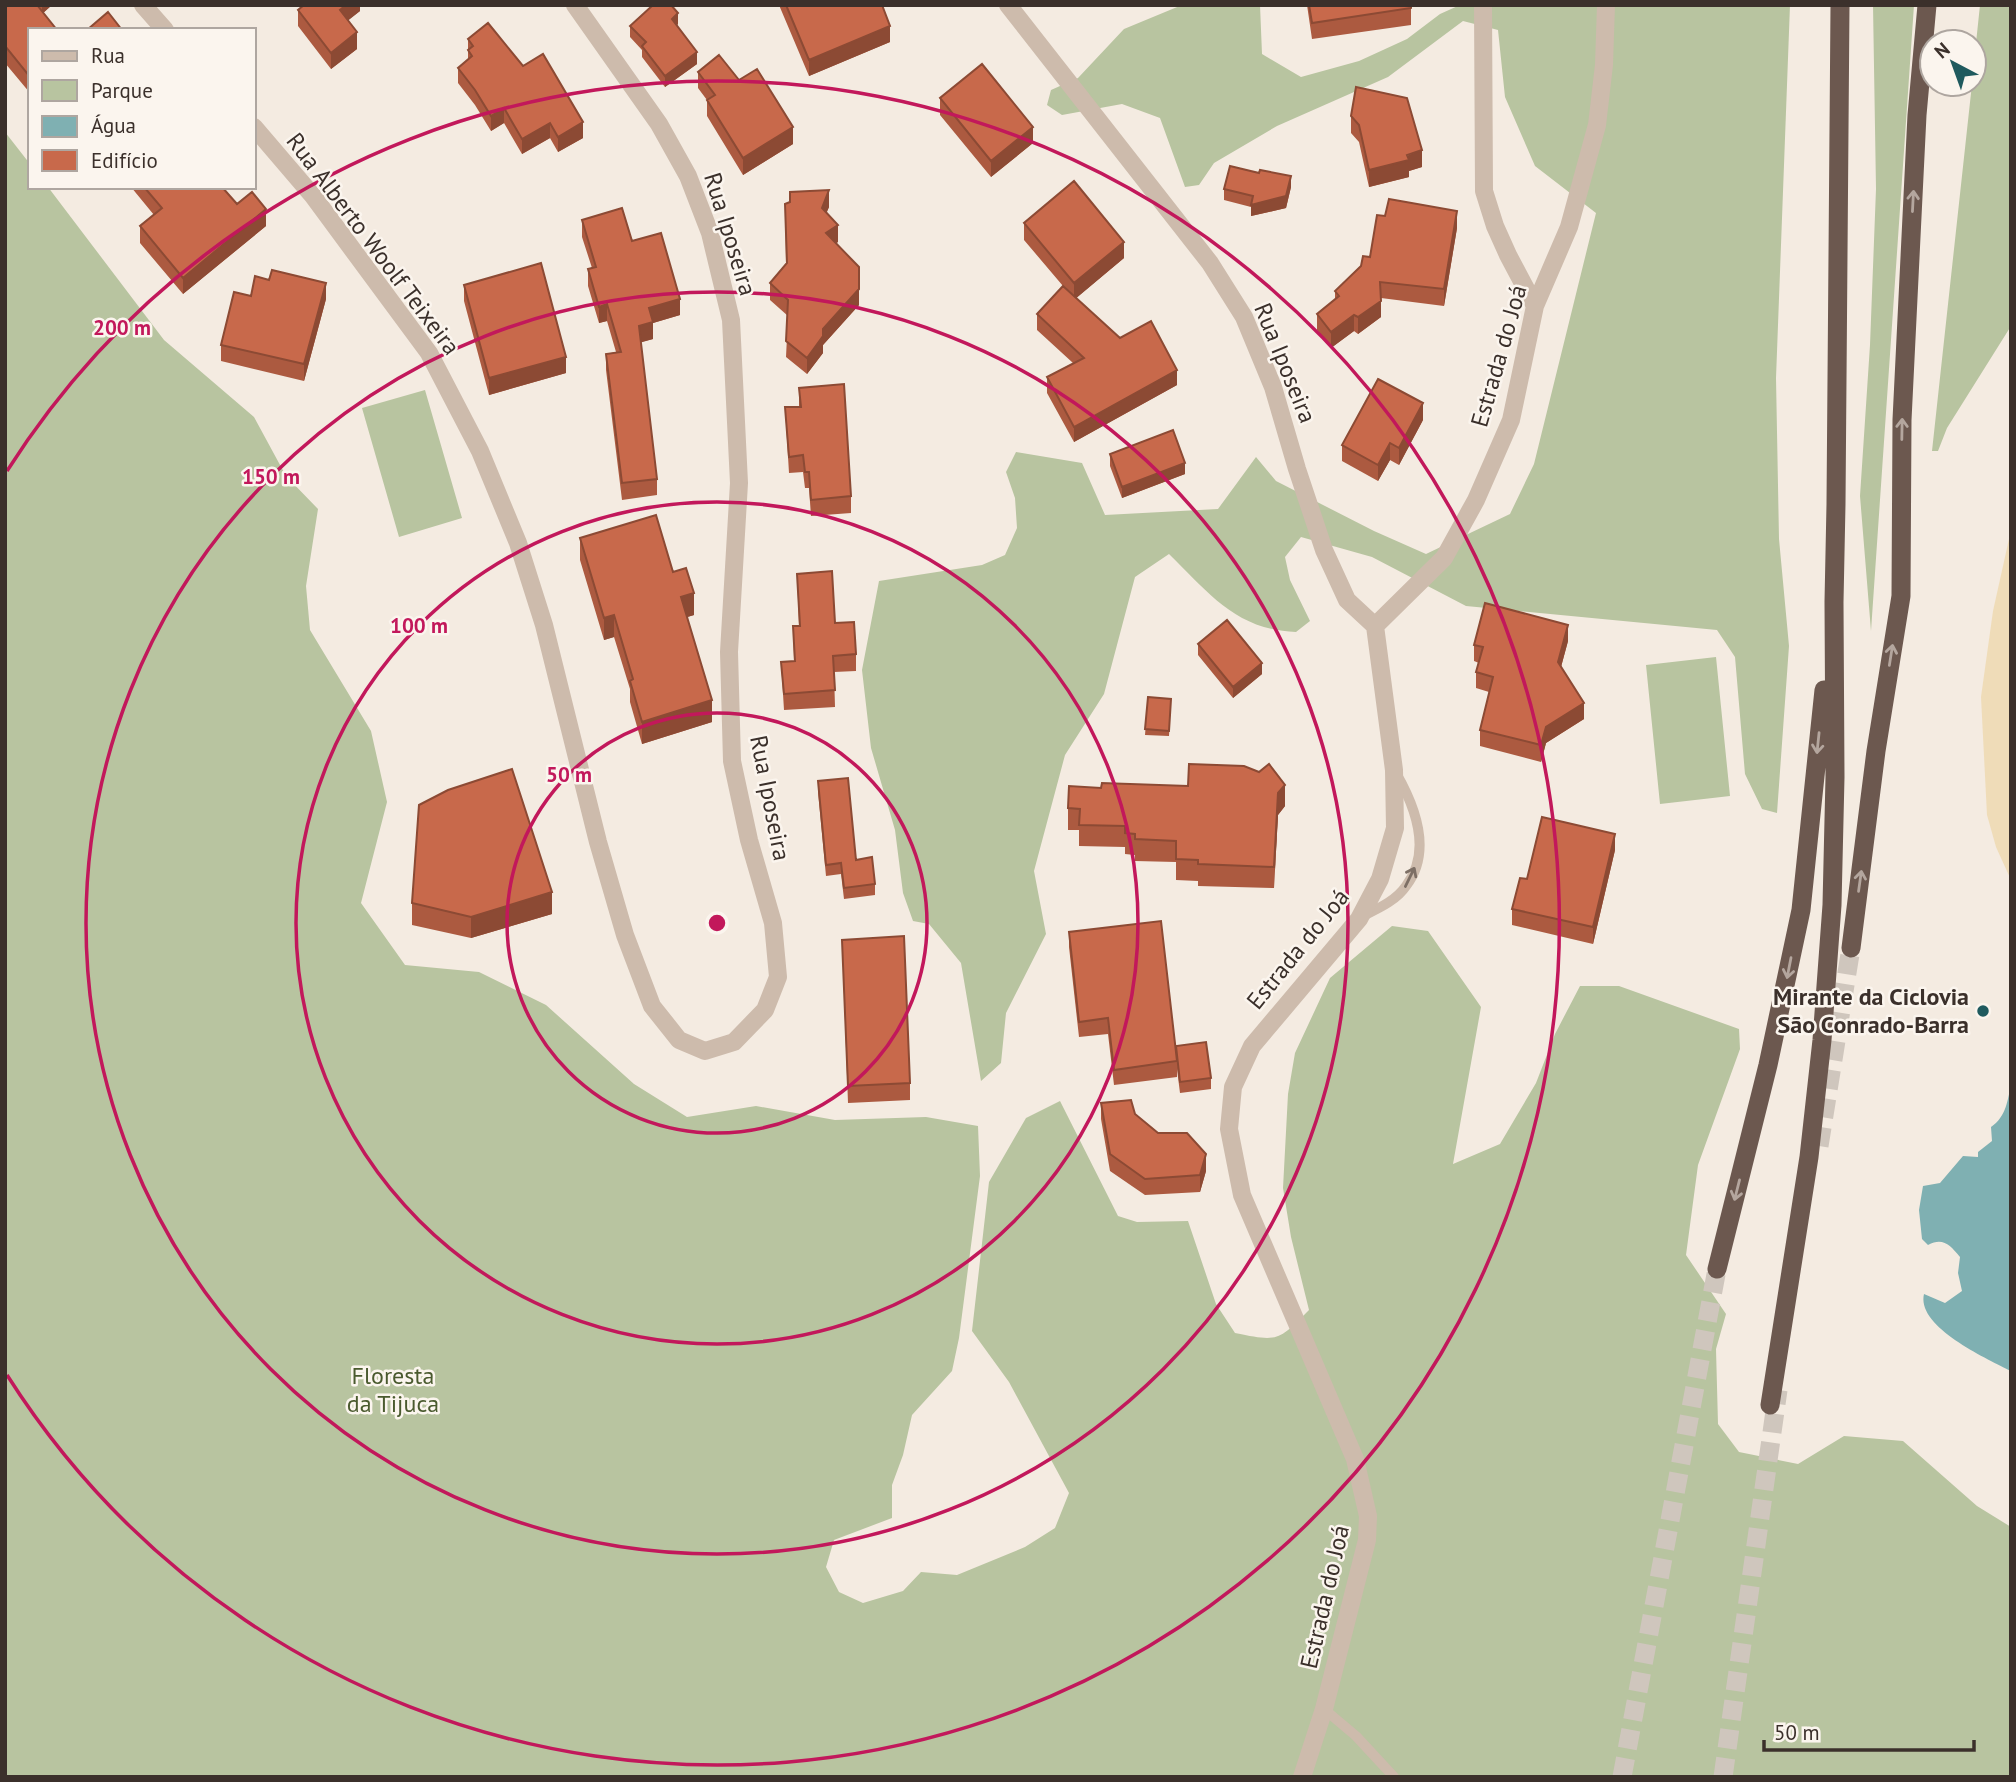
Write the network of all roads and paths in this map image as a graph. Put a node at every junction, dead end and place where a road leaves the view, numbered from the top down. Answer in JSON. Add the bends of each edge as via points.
{"nodes":[{"id":1,"x":143,"y":5,"type":"edge"},
{"id":2,"x":575,"y":5,"type":"edge"},
{"id":3,"x":1008,"y":5,"type":"edge"},
{"id":4,"x":1483,"y":5,"type":"edge"},
{"id":5,"x":1606,"y":5,"type":"edge"},
{"id":6,"x":1840,"y":5,"type":"edge"},
{"id":7,"x":1927,"y":5,"type":"edge"},
{"id":8,"x":163,"y":28,"type":"edge"},
{"id":9,"x":256,"y":129,"type":"edge"},
{"id":10,"x":1535,"y":306,"type":"junction"},
{"id":11,"x":1834,"y":602,"type":"junction"},
{"id":12,"x":544,"y":625,"type":"joint"},
{"id":13,"x":1375,"y":626,"type":"junction"},
{"id":14,"x":1394,"y":769,"type":"junction"},
{"id":15,"x":1359,"y":919,"type":"junction"},
{"id":16,"x":1851,"y":948,"type":"tunnel mouth"},
{"id":17,"x":1717,"y":1269,"type":"tunnel mouth"},
{"id":18,"x":1769,"y":1405,"type":"tunnel mouth"},
{"id":19,"x":1324,"y":1709,"type":"junction"},
{"id":20,"x":1302,"y":1777,"type":"edge"},
{"id":21,"x":1394,"y":1777,"type":"edge"}],
"edges":[{"from":1,"to":8,"type":"street"},
{"from":2,"to":12,"type":"street","name":"Rua Iposeira","via":[[659,124],[688,176],[709,233],[731,320],[739,483],[729,652],[732,761],[772,923],[778,978],[765,1010],[734,1042],[705,1051],[679,1040],[652,1006],[598,842]]},
{"from":3,"to":13,"type":"street","name":"Rua Iposeira","via":[[1210,263],[1244,317],[1273,387],[1324,550],[1347,600]]},
{"from":4,"to":10,"type":"street","via":[[1484,191],[1495,226]]},
{"from":5,"to":10,"type":"street","name":"Estrada do Joá","via":[[1597,125],[1569,227]]},
{"from":6,"to":11,"type":"highway"},
{"from":16,"to":7,"type":"highway","one_way":true,"via":[[1901,596],[1902,420]]},
{"from":9,"to":12,"type":"street","name":"Rua Alberto Woolf Teixeira","via":[[313,196],[429,353],[480,451],[518,543]]},
{"from":10,"to":13,"type":"street","name":"Estrada do Joá","via":[[1511,420],[1476,500],[1444,558]]},
{"from":11,"to":17,"type":"highway","one_way":true,"via":[[1801,910]]},
{"from":11,"to":18,"type":"highway","via":[[1832,905],[1822,1040],[1809,1157]]},
{"from":13,"to":14,"type":"street","name":"Estrada do Joá"},
{"from":14,"to":15,"type":"street","name":"Estrada do Joá","via":[[1395,828],[1380,878]]},
{"from":15,"to":14,"type":"lane","one_way":true,"via":[[1406,887],[1419,860],[1416,816]]},
{"from":15,"to":19,"type":"street","name":"Estrada do Joá","via":[[1252,1046],[1233,1087],[1229,1129],[1242,1195],[1355,1460],[1368,1516],[1367,1539]]},
{"from":19,"to":20,"type":"street","name":"Estrada do Joá"},
{"from":19,"to":21,"type":"lane"}]}
